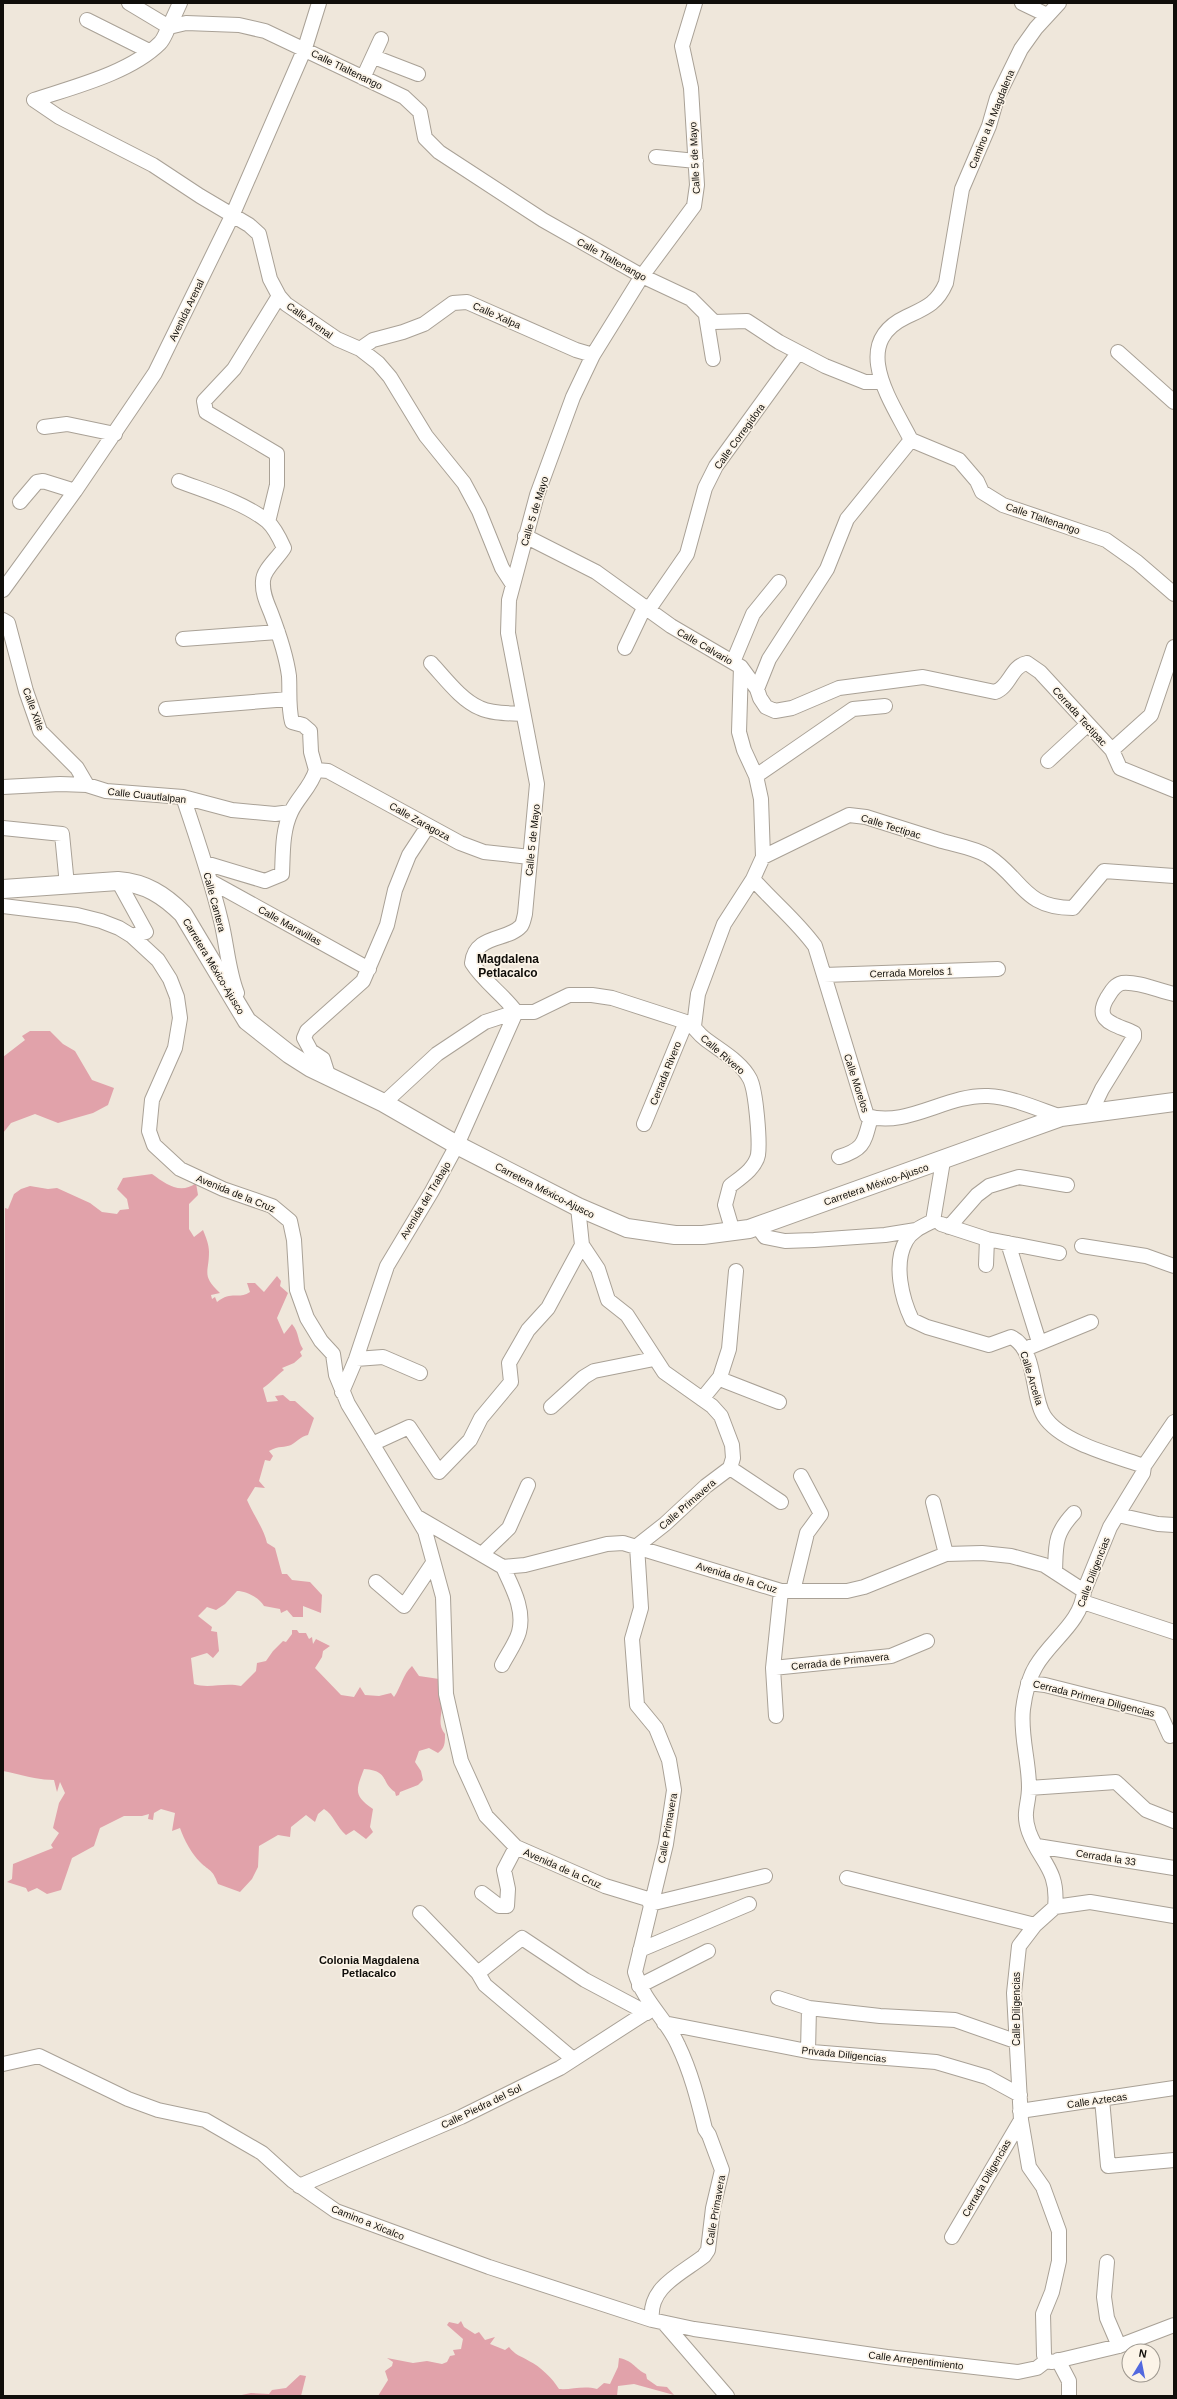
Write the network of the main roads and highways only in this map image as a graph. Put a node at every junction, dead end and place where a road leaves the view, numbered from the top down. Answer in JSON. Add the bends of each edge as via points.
{"nodes":[{"id":1,"x":3,"y":889,"type":"edge"},
{"id":2,"x":1174,"y":1102,"type":"edge"}],
"edges":[{"from":1,"to":2,"type":"main road","name":"Carretera México-Ajusco","via":[[118,881],[134,882],[150,888],[172,902],[183,914],[247,1021],[289,1054],[329,1078],[384,1103],[457,1145],[578,1207],[627,1228],[649,1233],[703,1235],[733,1232],[757,1226],[943,1161],[1061,1117]]}]}
